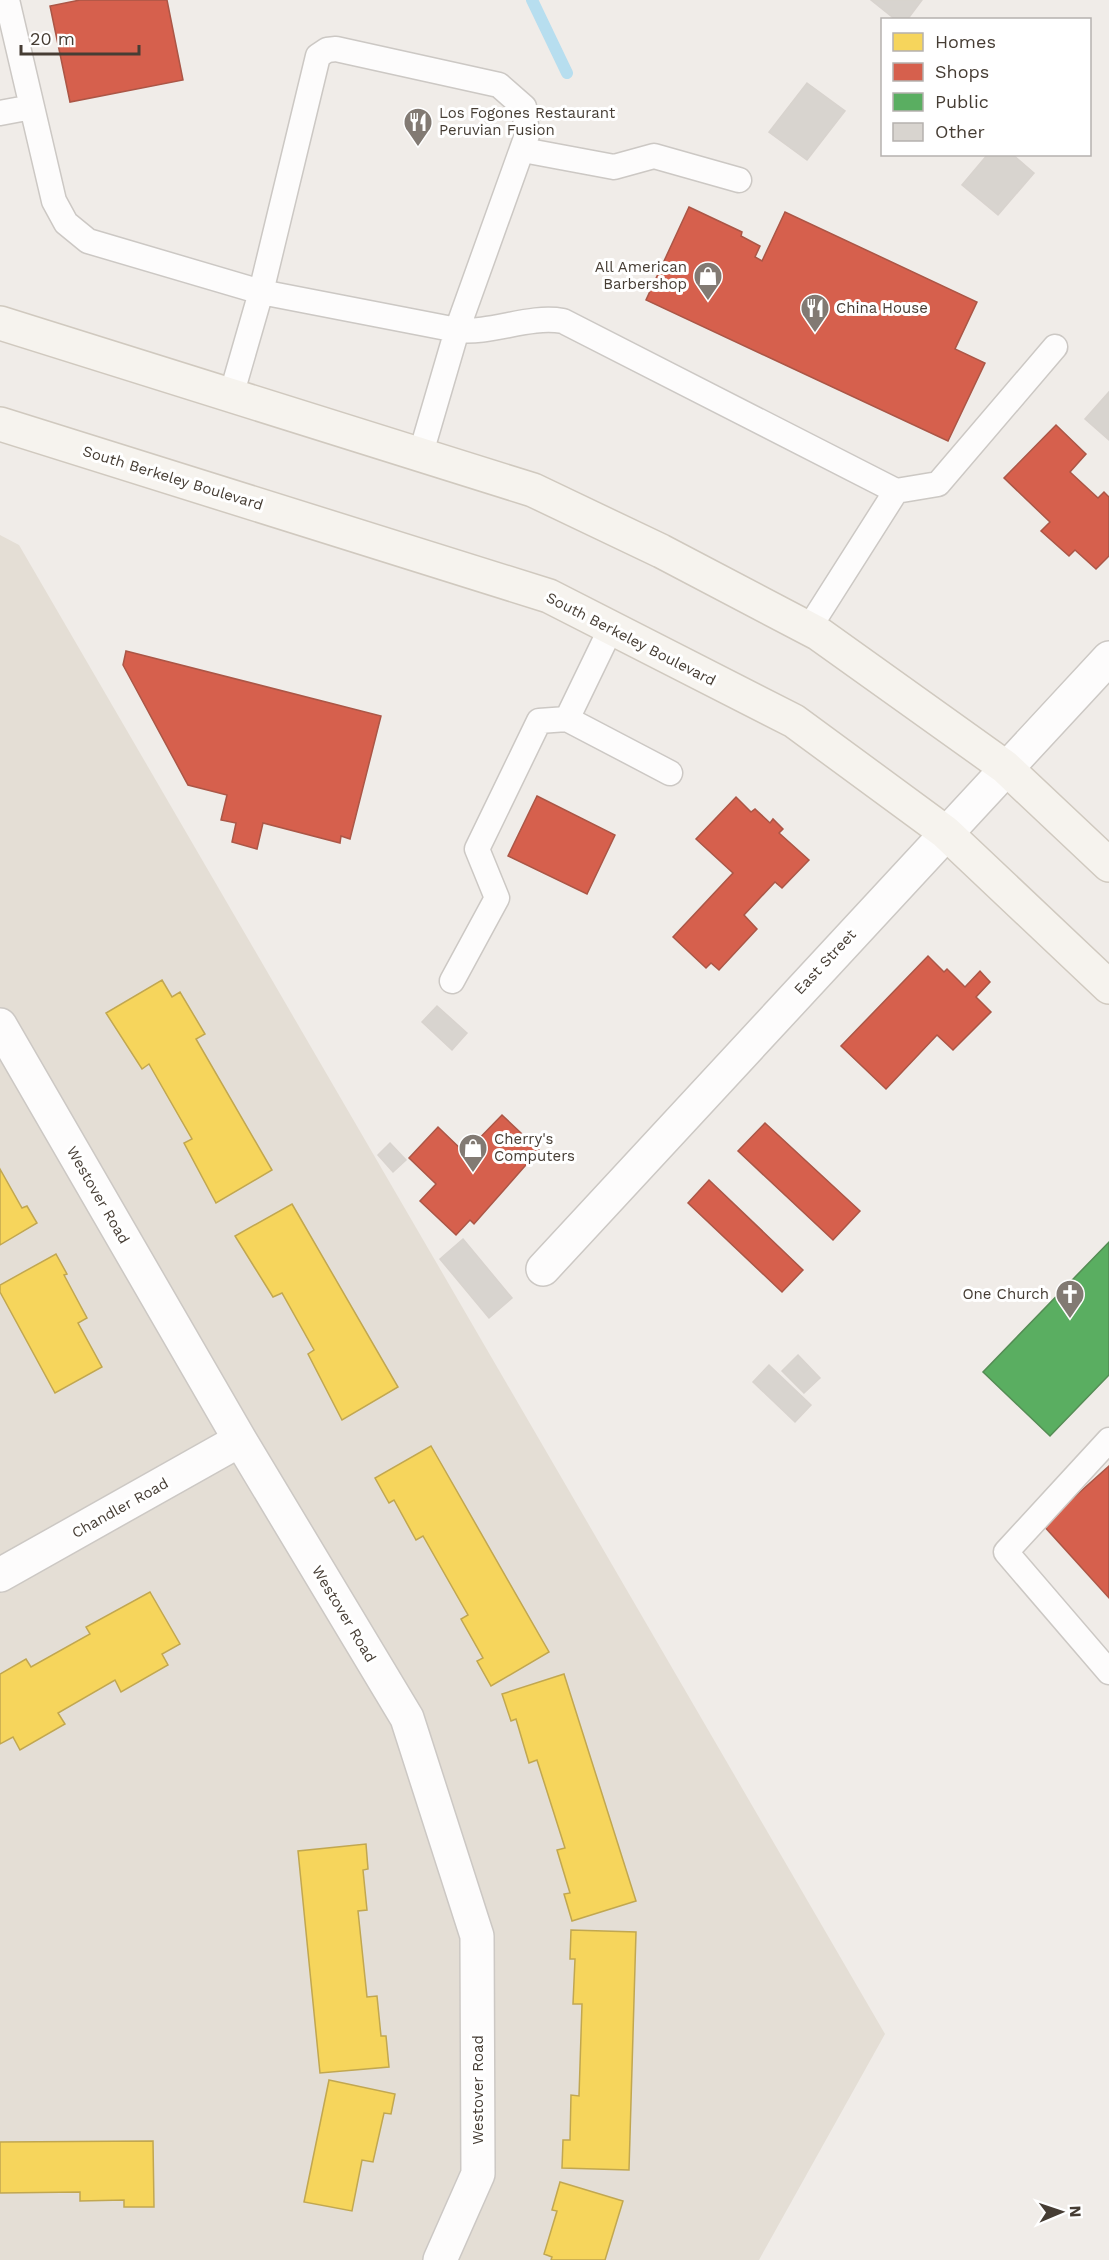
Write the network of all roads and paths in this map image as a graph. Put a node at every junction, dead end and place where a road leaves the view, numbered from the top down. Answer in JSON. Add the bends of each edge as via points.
{"nodes":[{"id":1,"x":7,"y":0,"type":"edge"},
{"id":2,"x":32,"y":107,"type":"junction"},
{"id":3,"x":0,"y":113,"type":"edge"},
{"id":4,"x":522,"y":150,"type":"junction"},
{"id":5,"x":739,"y":180,"type":"dead end"},
{"id":6,"x":261,"y":292,"type":"junction"},
{"id":7,"x":0,"y":323,"type":"edge"},
{"id":8,"x":457,"y":330,"type":"junction"},
{"id":9,"x":1055,"y":347,"type":"dead end"},
{"id":10,"x":231,"y":396,"type":"junction"},
{"id":11,"x":0,"y":424,"type":"edge"},
{"id":12,"x":421,"y":453,"type":"junction"},
{"id":13,"x":896,"y":491,"type":"junction"},
{"id":14,"x":611,"y":628,"type":"junction"},
{"id":15,"x":808,"y":628,"type":"junction"},
{"id":16,"x":1109,"y":657,"type":"edge"},
{"id":17,"x":567,"y":719,"type":"junction"},
{"id":18,"x":1005,"y":767,"type":"junction"},
{"id":19,"x":670,"y":773,"type":"dead end"},
{"id":20,"x":945,"y":832,"type":"junction"},
{"id":21,"x":1109,"y":865,"type":"edge"},
{"id":22,"x":452,"y":981,"type":"dead end"},
{"id":23,"x":1109,"y":987,"type":"edge"},
{"id":24,"x":0,"y":1025,"type":"edge"},
{"id":25,"x":543,"y":1269,"type":"dead end"},
{"id":26,"x":240,"y":1440,"type":"junction"},
{"id":27,"x":1109,"y":1440,"type":"edge"},
{"id":28,"x":0,"y":1575,"type":"edge"},
{"id":29,"x":1109,"y":1672,"type":"edge"},
{"id":30,"x":440,"y":2260,"type":"edge"}],
"edges":[{"from":1,"to":2,"type":"lane"},
{"from":2,"to":3,"type":"lane"},
{"from":2,"to":6,"type":"lane","via":[[54,201],[66,223],[88,241]]},
{"from":4,"to":5,"type":"lane","via":[[614,167],[654,156]]},
{"from":4,"to":6,"type":"lane","via":[[527,135],[524,107],[499,85],[327,50],[318,56],[315,66]]},
{"from":4,"to":8,"type":"lane"},
{"from":6,"to":8,"type":"lane"},
{"from":6,"to":10,"type":"lane"},
{"from":7,"to":10,"type":"street"},
{"from":8,"to":12,"type":"lane"},
{"from":8,"to":13,"type":"lane","via":[[475,332],[550,319],[563,321]]},
{"from":9,"to":13,"type":"lane","via":[[938,484]]},
{"from":10,"to":12,"type":"street"},
{"from":11,"to":14,"type":"street","name":"South Berkeley Boulevard","via":[[549,596]]},
{"from":12,"to":15,"type":"street","via":[[533,490],[661,550]]},
{"from":13,"to":15,"type":"lane"},
{"from":14,"to":17,"type":"lane"},
{"from":14,"to":20,"type":"street","name":"South Berkeley Boulevard","via":[[794,721]]},
{"from":15,"to":18,"type":"street"},
{"from":16,"to":18,"type":"street","name":"East Street"},
{"from":17,"to":19,"type":"lane"},
{"from":17,"to":22,"type":"lane","via":[[539,721],[477,849],[497,898]]},
{"from":18,"to":20,"type":"street","name":"East Street"},
{"from":18,"to":21,"type":"street"},
{"from":20,"to":23,"type":"street","name":"South Berkeley Boulevard"},
{"from":20,"to":25,"type":"street","name":"East Street"},
{"from":24,"to":26,"type":"street","name":"Westover Road"},
{"from":26,"to":28,"type":"street","name":"Chandler Road"},
{"from":26,"to":30,"type":"street","name":"Westover Road","via":[[407,1718],[477,1936],[478,2174]]},
{"from":27,"to":29,"type":"lane","via":[[1006,1552]]}]}
